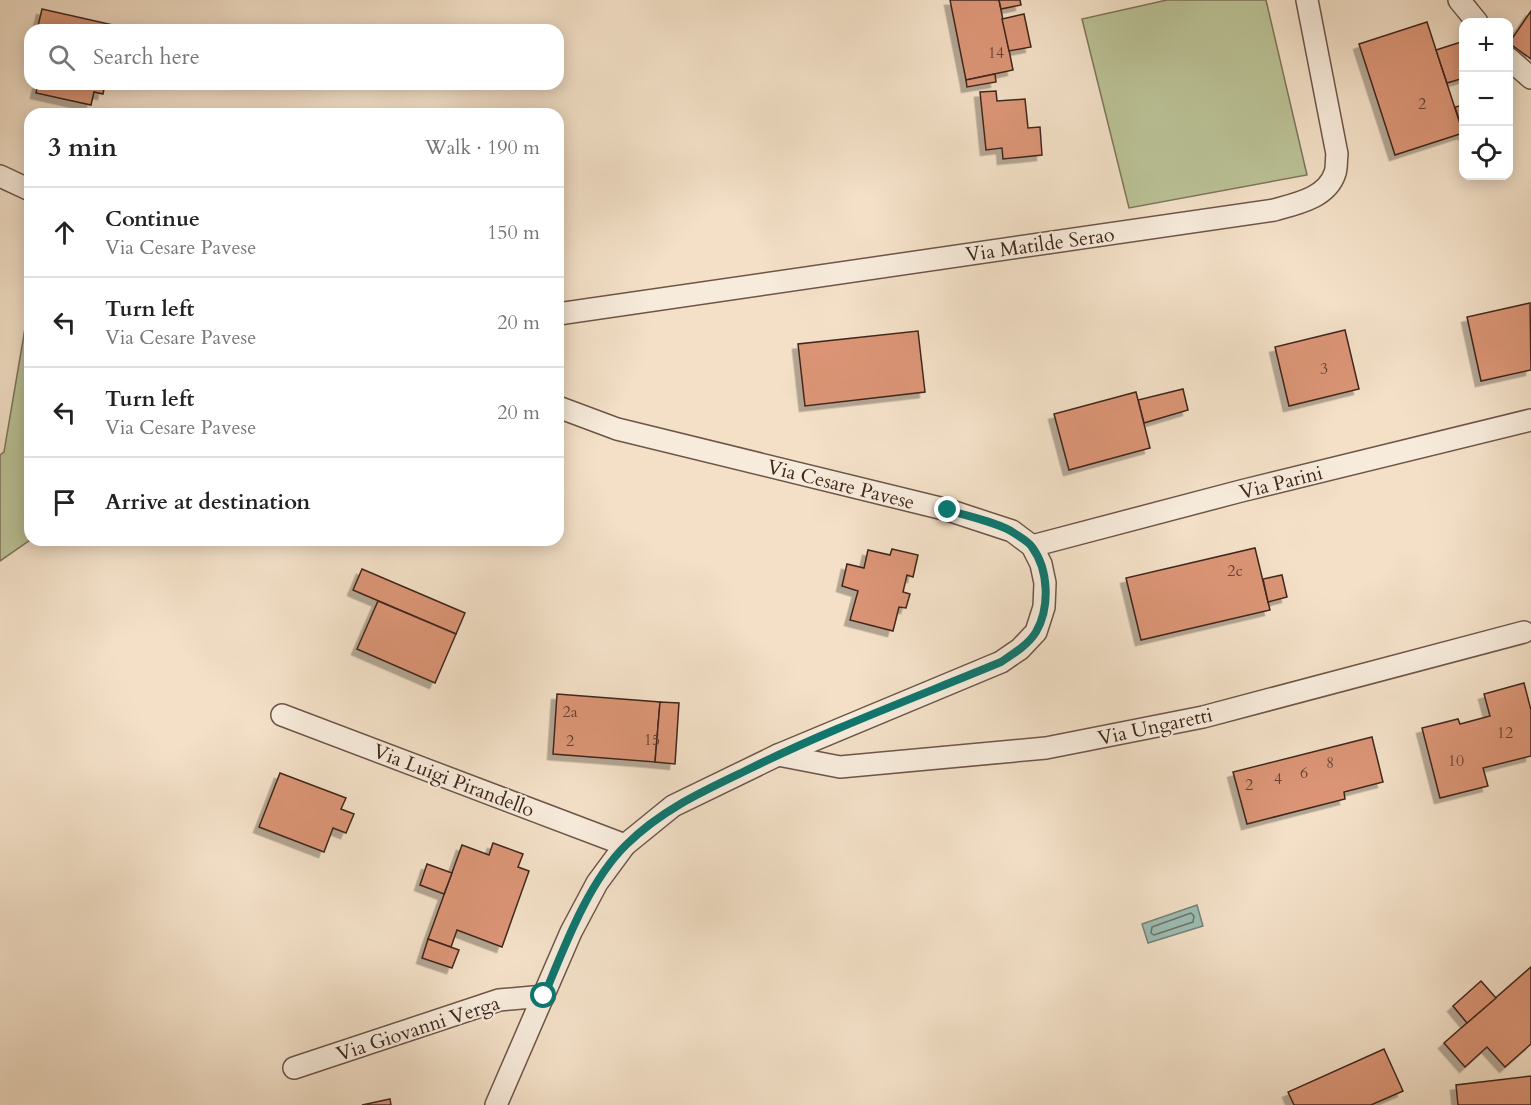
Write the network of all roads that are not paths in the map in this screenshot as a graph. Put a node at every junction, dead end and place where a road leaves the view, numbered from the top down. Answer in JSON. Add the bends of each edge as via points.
{"nodes":[{"id":1,"x":1307,"y":0,"type":"edge"},
{"id":2,"x":1460,"y":0,"type":"edge"},
{"id":3,"x":1474,"y":18,"type":"edge"},
{"id":4,"x":1513,"y":62,"type":"edge"},
{"id":5,"x":1531,"y":78,"type":"edge"},
{"id":6,"x":0,"y":176,"type":"edge"},
{"id":7,"x":24,"y":187,"type":"edge"},
{"id":8,"x":564,"y":313,"type":"edge"},
{"id":9,"x":564,"y":409,"type":"edge"},
{"id":10,"x":1531,"y":420,"type":"edge"},
{"id":11,"x":1032,"y":546,"type":"junction"},
{"id":12,"x":1524,"y":632,"type":"dead end"},
{"id":13,"x":282,"y":715,"type":"dead end"},
{"id":14,"x":778,"y":755,"type":"junction"},
{"id":15,"x":625,"y":845,"type":"junction"},
{"id":16,"x":544,"y":996,"type":"junction"},
{"id":17,"x":294,"y":1068,"type":"dead end"},
{"id":18,"x":496,"y":1105,"type":"edge"}],
"edges":[{"from":1,"to":8,"type":"street","name":"Via Matilde Serao","via":[[1337,154],[1335,174],[1324,190],[1308,200],[1274,210]]},
{"from":2,"to":3,"type":"street"},
{"from":4,"to":5,"type":"street"},
{"from":6,"to":7,"type":"street"},
{"from":9,"to":11,"type":"street","name":"Via Cesare Pavese","via":[[617,429],[948,510],[1012,531]]},
{"from":10,"to":11,"type":"street","name":"Via Parini"},
{"from":11,"to":14,"type":"street","via":[[1045,583],[1044,607],[1036,632],[1020,649],[1001,662]]},
{"from":12,"to":14,"type":"street","name":"Via Ungaretti","via":[[1203,717],[1046,748],[840,766]]},
{"from":13,"to":15,"type":"street","name":"Via Luigi Pirandello"},
{"from":14,"to":15,"type":"street","via":[[673,806]]},
{"from":15,"to":16,"type":"street","via":[[597,883]]},
{"from":16,"to":17,"type":"street","name":"Via Giovanni Verga","via":[[499,1000]]},
{"from":16,"to":18,"type":"street"}]}
